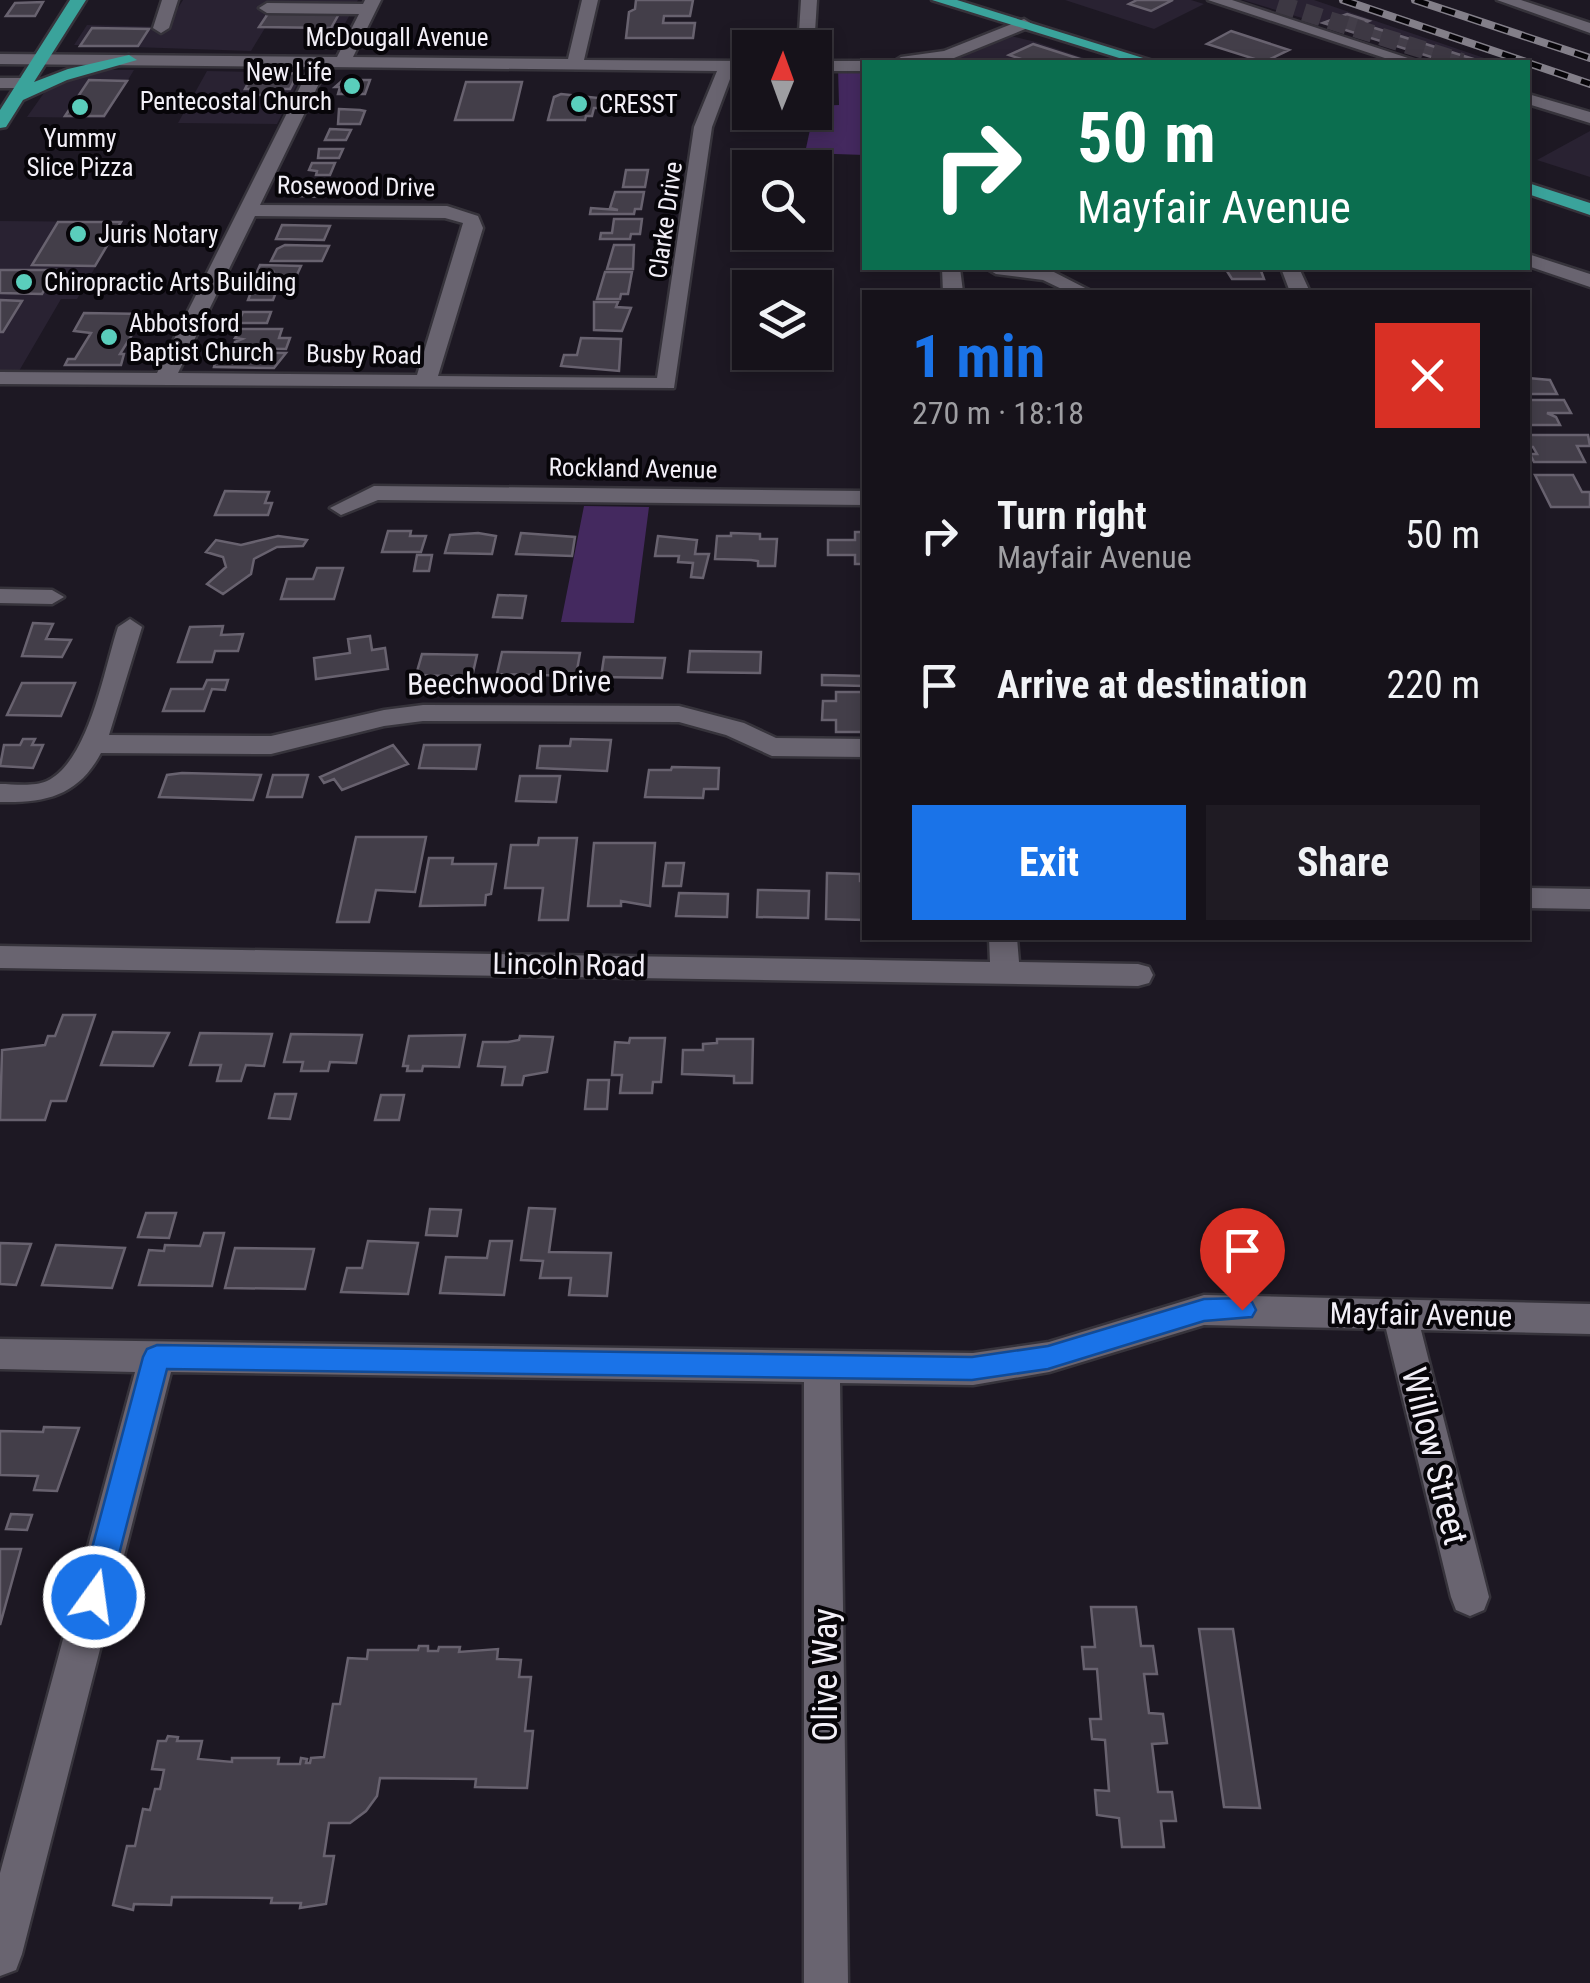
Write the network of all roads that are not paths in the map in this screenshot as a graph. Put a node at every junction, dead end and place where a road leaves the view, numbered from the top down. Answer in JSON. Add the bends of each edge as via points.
{"nodes":[{"id":1,"x":78,"y":0,"type":"edge"},
{"id":2,"x":170,"y":0,"type":"edge"},
{"id":3,"x":590,"y":0,"type":"edge"},
{"id":4,"x":809,"y":0,"type":"edge"},
{"id":5,"x":940,"y":0,"type":"edge"},
{"id":6,"x":972,"y":0,"type":"edge"},
{"id":7,"x":1216,"y":0,"type":"edge"},
{"id":8,"x":1505,"y":0,"type":"edge"},
{"id":9,"x":371,"y":5,"type":"edge"},
{"id":10,"x":266,"y":9,"type":"edge"},
{"id":11,"x":1024,"y":24,"type":"junction"},
{"id":12,"x":161,"y":28,"type":"dead end"},
{"id":13,"x":1590,"y":28,"type":"edge"},
{"id":14,"x":808,"y":30,"type":"edge"},
{"id":15,"x":1376,"y":51,"type":"junction"},
{"id":16,"x":948,"y":55,"type":"junction"},
{"id":17,"x":0,"y":59,"type":"edge"},
{"id":18,"x":43,"y":59,"type":"junction"},
{"id":19,"x":128,"y":60,"type":"junction"},
{"id":20,"x":914,"y":60,"type":"edge"},
{"id":21,"x":964,"y":60,"type":"edge"},
{"id":22,"x":1141,"y":60,"type":"edge"},
{"id":23,"x":1356,"y":60,"type":"edge"},
{"id":24,"x":1405,"y":60,"type":"edge"},
{"id":25,"x":321,"y":62,"type":"junction"},
{"id":26,"x":343,"y":62,"type":"junction"},
{"id":27,"x":575,"y":64,"type":"junction"},
{"id":28,"x":727,"y":66,"type":"junction"},
{"id":29,"x":732,"y":66,"type":"edge"},
{"id":30,"x":832,"y":66,"type":"edge"},
{"id":31,"x":862,"y":66,"type":"edge"},
{"id":32,"x":0,"y":82,"type":"edge"},
{"id":33,"x":28,"y":82,"type":"junction"},
{"id":34,"x":1530,"y":84,"type":"edge"},
{"id":35,"x":16,"y":99,"type":"junction"},
{"id":36,"x":1532,"y":100,"type":"edge"},
{"id":37,"x":1590,"y":118,"type":"edge"},
{"id":38,"x":0,"y":123,"type":"edge"},
{"id":39,"x":1530,"y":189,"type":"edge"},
{"id":40,"x":1590,"y":208,"type":"edge"},
{"id":41,"x":249,"y":210,"type":"junction"},
{"id":42,"x":1530,"y":261,"type":"edge"},
{"id":43,"x":1011,"y":270,"type":"edge"},
{"id":44,"x":1590,"y":282,"type":"edge"},
{"id":45,"x":1079,"y":290,"type":"edge"},
{"id":46,"x":0,"y":378,"type":"edge"},
{"id":47,"x":165,"y":379,"type":"junction"},
{"id":48,"x":425,"y":382,"type":"junction"},
{"id":49,"x":667,"y":384,"type":"joint"},
{"id":50,"x":862,"y":498,"type":"edge"},
{"id":51,"x":348,"y":505,"type":"dead end"},
{"id":52,"x":0,"y":596,"type":"edge"},
{"id":53,"x":52,"y":597,"type":"dead end"},
{"id":54,"x":130,"y":628,"type":"dead end"},
{"id":55,"x":91,"y":744,"type":"junction"},
{"id":56,"x":862,"y":748,"type":"edge"},
{"id":57,"x":0,"y":793,"type":"edge"},
{"id":58,"x":1530,"y":898,"type":"edge"},
{"id":59,"x":1590,"y":899,"type":"edge"},
{"id":60,"x":1003,"y":940,"type":"edge"},
{"id":61,"x":0,"y":957,"type":"edge"},
{"id":62,"x":1006,"y":971,"type":"junction"},
{"id":63,"x":1138,"y":975,"type":"dead end"},
{"id":64,"x":1400,"y":1315,"type":"junction"},
{"id":65,"x":1590,"y":1318,"type":"edge"},
{"id":66,"x":0,"y":1354,"type":"edge"},
{"id":67,"x":157,"y":1357,"type":"junction"},
{"id":68,"x":822,"y":1366,"type":"junction"},
{"id":69,"x":1470,"y":1597,"type":"dead end"},
{"id":70,"x":0,"y":1954,"type":"edge"},
{"id":71,"x":826,"y":1983,"type":"edge"}],
"edges":[{"from":1,"to":18,"type":"main road"},
{"from":2,"to":12,"type":"street"},
{"from":3,"to":27,"type":"street"},
{"from":4,"to":14,"type":"street"},
{"from":5,"to":11,"type":"main road"},
{"from":6,"to":11,"type":"main road"},
{"from":7,"to":15,"type":"street"},
{"from":8,"to":13,"type":"street"},
{"from":9,"to":10,"type":"street"},
{"from":9,"to":26,"type":"street"},
{"from":11,"to":16,"type":"street"},
{"from":11,"to":22,"type":"main road"},
{"from":15,"to":23,"type":"street"},
{"from":15,"to":24,"type":"street"},
{"from":16,"to":20,"type":"street"},
{"from":16,"to":21,"type":"street"},
{"from":17,"to":18,"type":"street","name":"McDougall Avenue"},
{"from":18,"to":19,"type":"street","name":"McDougall Avenue"},
{"from":18,"to":33,"type":"main road"},
{"from":19,"to":25,"type":"street","name":"McDougall Avenue"},
{"from":19,"to":35,"type":"main road","via":[[64,74]]},
{"from":25,"to":26,"type":"street","name":"McDougall Avenue"},
{"from":25,"to":41,"type":"street"},
{"from":26,"to":27,"type":"street","name":"McDougall Avenue"},
{"from":27,"to":28,"type":"street","name":"McDougall Avenue"},
{"from":28,"to":29,"type":"street","name":"McDougall Avenue"},
{"from":28,"to":49,"type":"street","name":"Clarke Drive","via":[[703,128]]},
{"from":30,"to":31,"type":"street"},
{"from":32,"to":33,"type":"street"},
{"from":33,"to":35,"type":"main road"},
{"from":34,"to":36,"type":"street","via":[[1552,91]]},
{"from":35,"to":38,"type":"main road"},
{"from":36,"to":37,"type":"street"},
{"from":39,"to":40,"type":"main road"},
{"from":41,"to":47,"type":"street"},
{"from":41,"to":48,"type":"street","name":"Rosewood Drive","via":[[447,212],[471,220],[474,228]]},
{"from":42,"to":44,"type":"street"},
{"from":43,"to":45,"type":"street","via":[[1048,275]]},
{"from":46,"to":47,"type":"street","name":"Busby Road"},
{"from":47,"to":48,"type":"street","name":"Busby Road"},
{"from":48,"to":49,"type":"street","name":"Busby Road"},
{"from":50,"to":51,"type":"street","name":"Rockland Avenue","via":[[400,492]]},
{"from":52,"to":53,"type":"street"},
{"from":54,"to":55,"type":"street"},
{"from":55,"to":56,"type":"street","name":"Beechwood Drive","via":[[271,745],[423,713],[680,714],[772,747]]},
{"from":55,"to":57,"type":"street","via":[[82,767],[58,787]]},
{"from":58,"to":59,"type":"street"},
{"from":60,"to":62,"type":"street"},
{"from":61,"to":62,"type":"street","name":"Lincoln Road"},
{"from":62,"to":63,"type":"street","name":"Lincoln Road"},
{"from":64,"to":65,"type":"street","name":"Mayfair Avenue"},
{"from":64,"to":68,"type":"street","name":"Mayfair Avenue","via":[[1204,1310],[1010,1365]]},
{"from":64,"to":69,"type":"street","name":"Willow Street"},
{"from":66,"to":67,"type":"street","name":"Mayfair Avenue"},
{"from":67,"to":68,"type":"street","name":"Mayfair Avenue"},
{"from":67,"to":70,"type":"street"},
{"from":68,"to":71,"type":"street","name":"Olive Way"}]}
